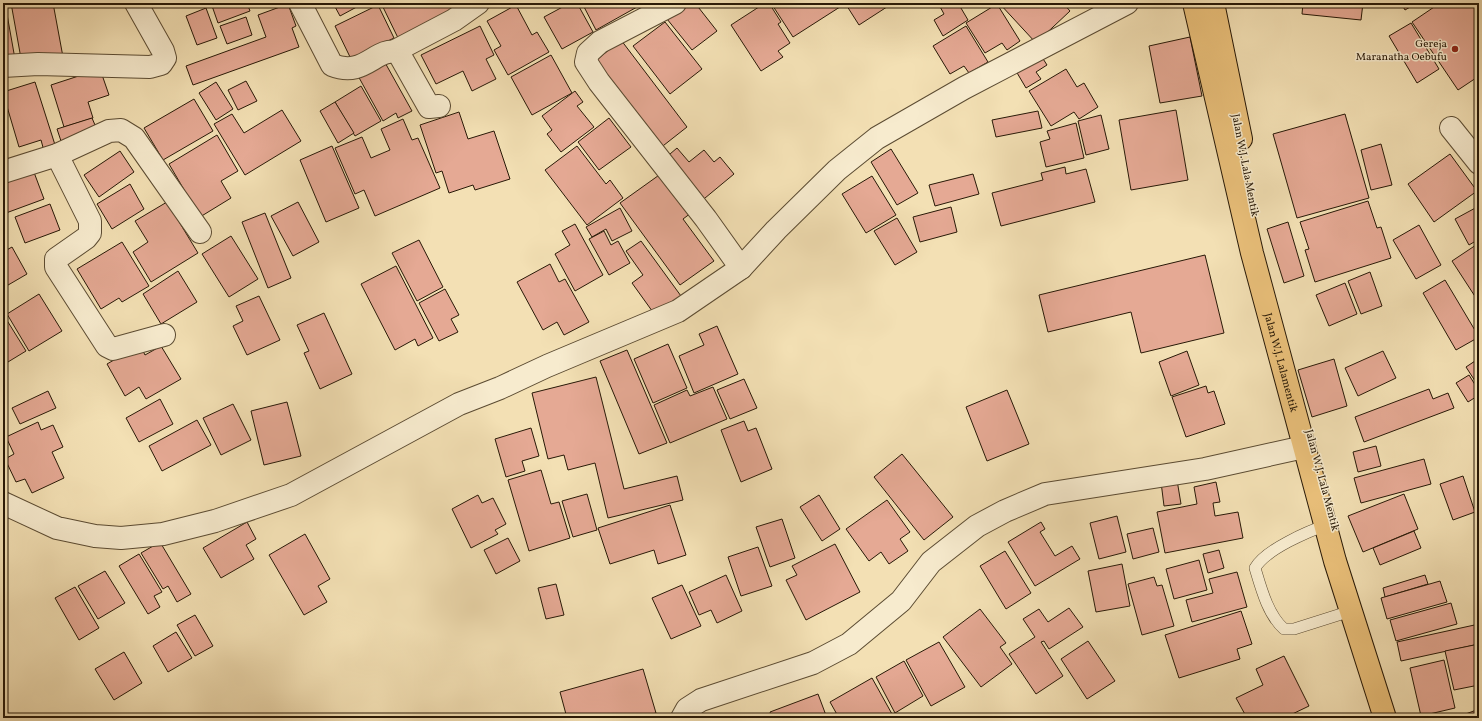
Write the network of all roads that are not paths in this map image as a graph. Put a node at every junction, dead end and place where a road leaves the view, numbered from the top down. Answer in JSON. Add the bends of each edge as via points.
{"nodes":[{"id":1,"x":136,"y":3,"type":"edge"},
{"id":2,"x":300,"y":3,"type":"edge"},
{"id":3,"x":478,"y":3,"type":"edge"},
{"id":4,"x":675,"y":3,"type":"edge"},
{"id":5,"x":1127,"y":3,"type":"edge"},
{"id":6,"x":1194,"y":3,"type":"edge"},
{"id":7,"x":1213,"y":3,"type":"edge"},
{"id":8,"x":395,"y":51,"type":"junction"},
{"id":9,"x":3,"y":66,"type":"edge"},
{"id":10,"x":439,"y":106,"type":"dead end"},
{"id":11,"x":1451,"y":128,"type":"dead end"},
{"id":12,"x":57,"y":155,"type":"junction"},
{"id":13,"x":1479,"y":163,"type":"edge"},
{"id":14,"x":3,"y":172,"type":"edge"},
{"id":15,"x":200,"y":232,"type":"dead end"},
{"id":16,"x":741,"y":268,"type":"junction"},
{"id":17,"x":164,"y":335,"type":"dead end"},
{"id":18,"x":1304,"y":447,"type":"junction"},
{"id":19,"x":3,"y":503,"type":"edge"},
{"id":20,"x":1329,"y":524,"type":"junction"},
{"id":21,"x":1355,"y":610,"type":"junction"},
{"id":22,"x":682,"y":718,"type":"edge"},
{"id":23,"x":1385,"y":718,"type":"edge"},
{"id":24,"x":1396,"y":718,"type":"edge"}],
"edges":[{"from":1,"to":9,"type":"street","via":[[163,51],[165,58],[161,64],[150,67],[38,64]]},
{"from":2,"to":8,"type":"street","via":[[332,65],[342,69],[354,69]]},
{"from":3,"to":8,"type":"street","via":[[454,20]]},
{"from":4,"to":16,"type":"street","via":[[600,42],[588,53],[586,62],[598,82],[706,219]]},
{"from":5,"to":16,"type":"street","via":[[964,88],[878,138],[837,170]]},
{"from":6,"to":18,"type":"main road","name":"Jalan W.J. Lalamentik","via":[[1252,253]]},
{"from":7,"to":20,"type":"main road","name":"Jalan W.J. Lala Mentik","via":[[1256,220]]},
{"from":8,"to":10,"type":"street","via":[[400,54],[429,107]]},
{"from":11,"to":13,"type":"street"},
{"from":12,"to":14,"type":"street"},
{"from":12,"to":15,"type":"street","via":[[109,131],[121,130],[134,138]]},
{"from":12,"to":17,"type":"street","via":[[90,221],[90,233],[56,259],[56,267],[107,346],[113,349]]},
{"from":16,"to":19,"type":"street","via":[[678,311],[459,404],[291,495],[215,521],[163,534],[121,538],[96,536],[57,528]]},
{"from":18,"to":20,"type":"main road","name":"Jalan W.J. Lalamentik"},
{"from":18,"to":22,"type":"street","via":[[1204,469],[1045,494],[1005,511],[977,526],[931,562],[900,601],[849,644],[813,663],[701,700],[687,709]]},
{"from":20,"to":21,"type":"main road","name":"Jalan W.J. Lala Mentik"},
{"from":20,"to":21,"type":"lane","via":[[1289,542],[1260,560],[1255,568],[1275,621],[1284,629],[1294,629]]},
{"from":21,"to":23,"type":"main road"},
{"from":21,"to":24,"type":"main road","name":"Jalan W.J. Lala Mentik"}]}
